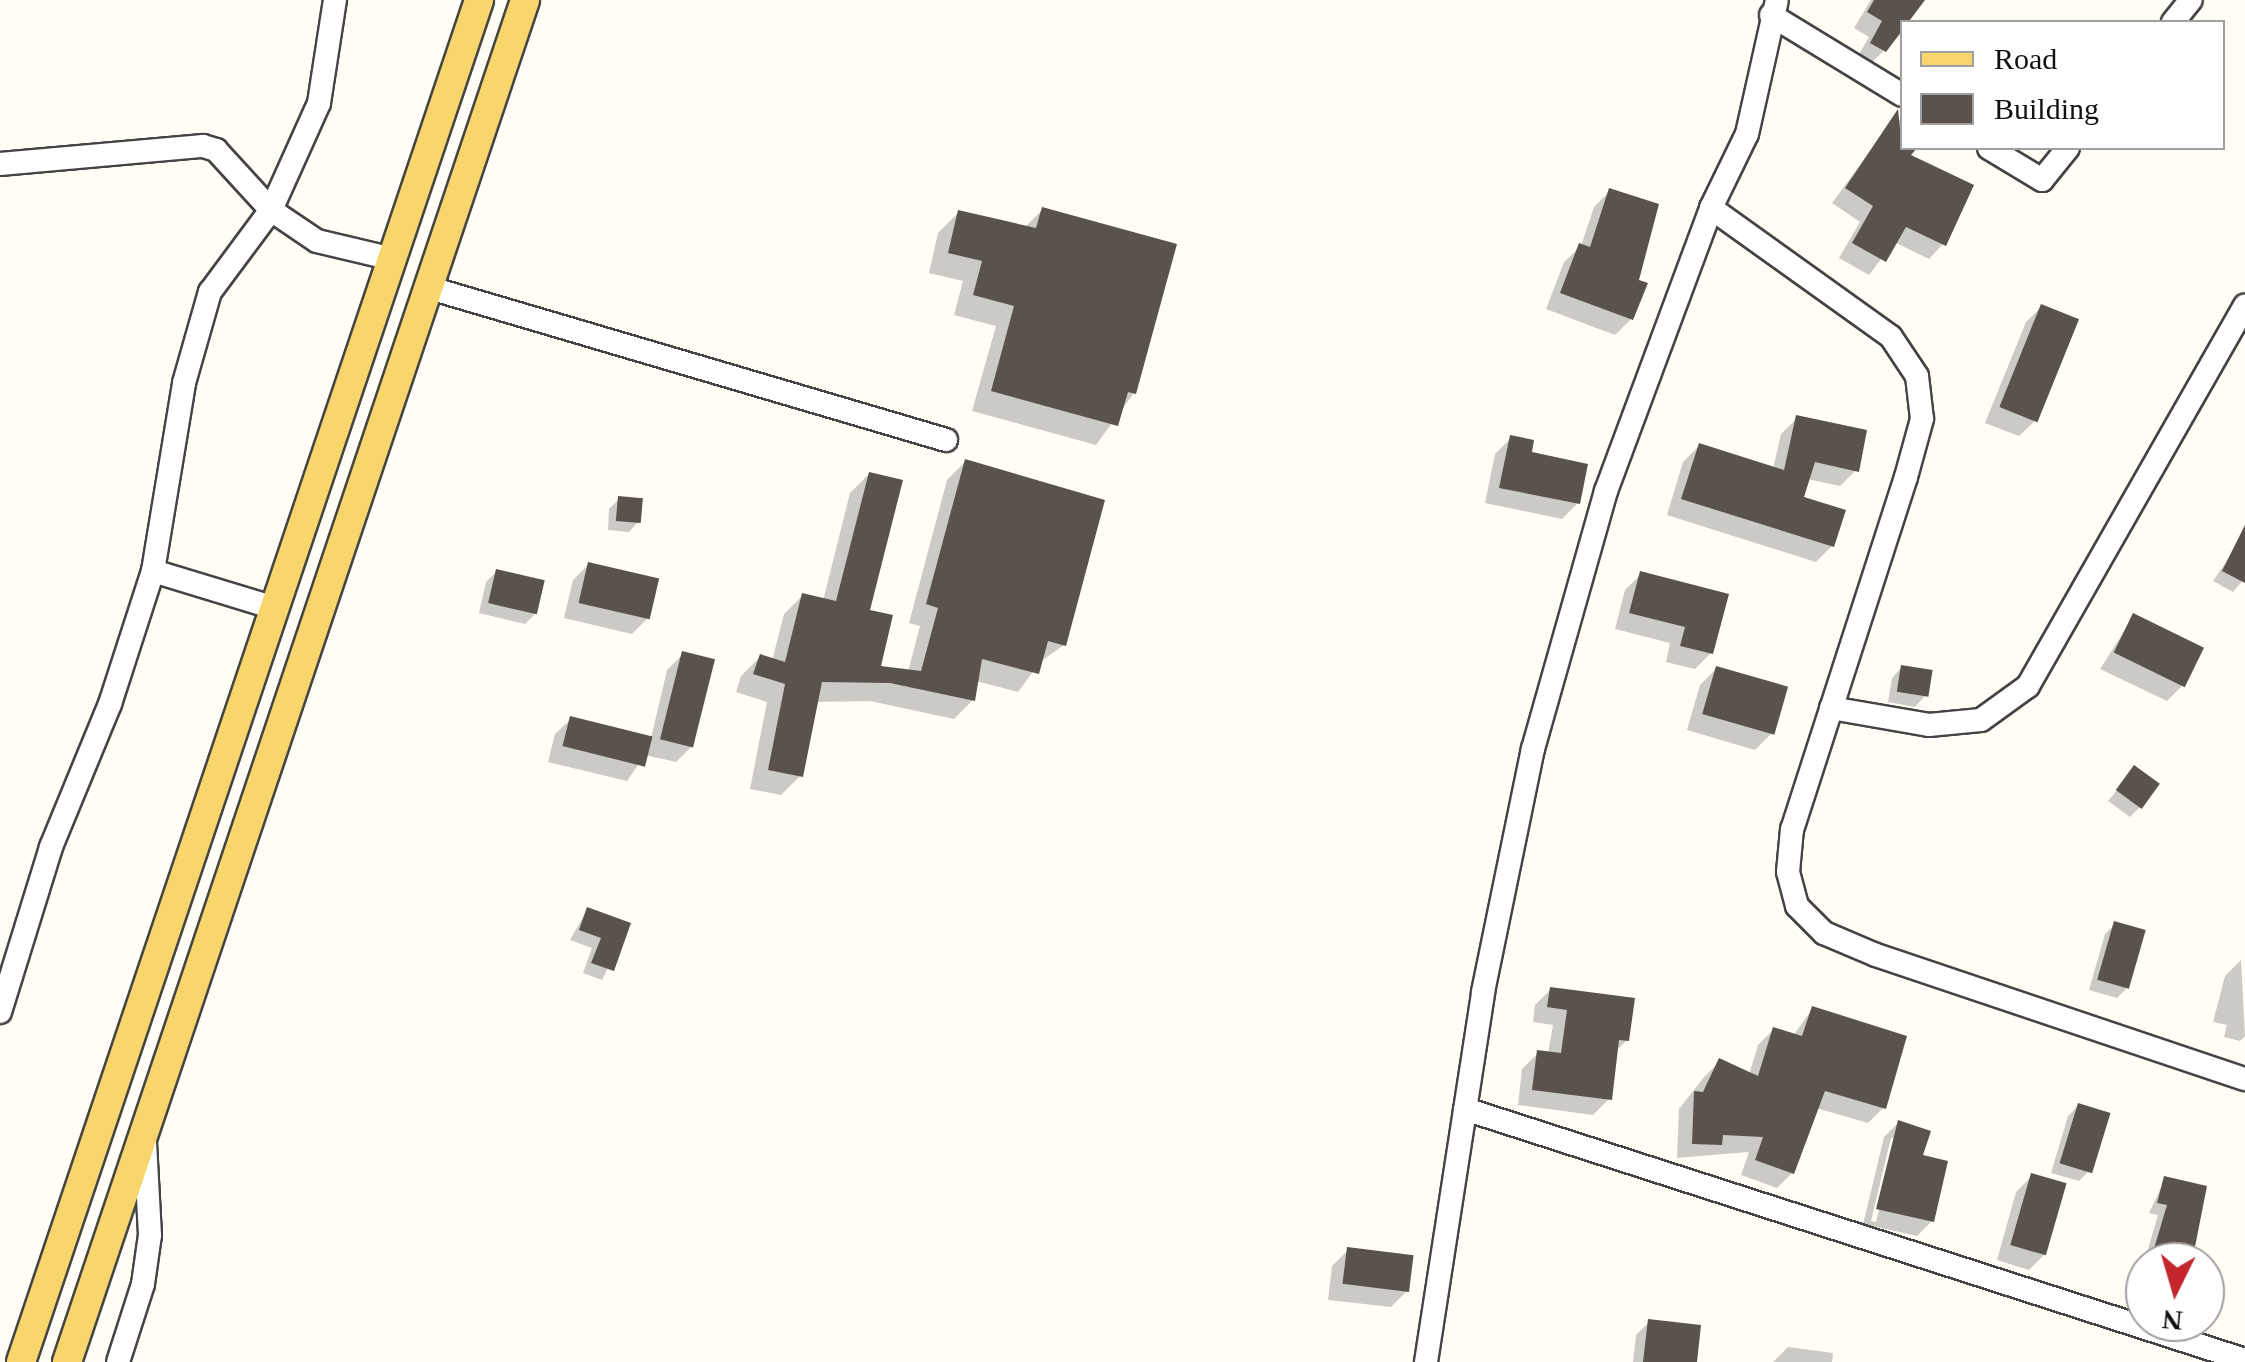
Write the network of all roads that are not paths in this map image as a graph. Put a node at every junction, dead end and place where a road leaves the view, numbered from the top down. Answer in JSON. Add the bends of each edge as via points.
{"nodes":[{"id":1,"x":335,"y":0,"type":"edge"},
{"id":2,"x":479,"y":0,"type":"edge"},
{"id":3,"x":525,"y":0,"type":"edge"},
{"id":4,"x":2191,"y":0,"type":"edge"},
{"id":5,"x":1774,"y":8,"type":"edge"},
{"id":6,"x":2174,"y":20,"type":"edge"},
{"id":7,"x":1900,"y":94,"type":"edge"},
{"id":8,"x":1992,"y":150,"type":"edge"},
{"id":9,"x":2066,"y":150,"type":"edge"},
{"id":10,"x":0,"y":164,"type":"edge"},
{"id":11,"x":1711,"y":208,"type":"junction"},
{"id":12,"x":271,"y":210,"type":"junction"},
{"id":13,"x":393,"y":259,"type":"junction"},
{"id":14,"x":430,"y":288,"type":"junction"},
{"id":15,"x":2245,"y":306,"type":"edge"},
{"id":16,"x":946,"y":440,"type":"dead end"},
{"id":17,"x":153,"y":571,"type":"junction"},
{"id":18,"x":275,"y":608,"type":"junction"},
{"id":19,"x":1831,"y":708,"type":"junction"},
{"id":20,"x":0,"y":1012,"type":"edge"},
{"id":21,"x":2245,"y":1079,"type":"edge"},
{"id":22,"x":1465,"y":1110,"type":"junction"},
{"id":23,"x":144,"y":1134,"type":"junction"},
{"id":24,"x":2245,"y":1360,"type":"edge"},
{"id":25,"x":22,"y":1362,"type":"edge"},
{"id":26,"x":67,"y":1362,"type":"edge"},
{"id":27,"x":118,"y":1362,"type":"edge"},
{"id":28,"x":1426,"y":1362,"type":"edge"}],
"edges":[{"from":1,"to":12,"type":"street","via":[[319,103]]},
{"from":2,"to":13,"type":"main road"},
{"from":3,"to":14,"type":"main road"},
{"from":4,"to":6,"type":"street"},
{"from":5,"to":7,"type":"street"},
{"from":5,"to":11,"type":"street","via":[[1747,134]]},
{"from":8,"to":9,"type":"street","via":[[2042,180]]},
{"from":10,"to":12,"type":"street","via":[[203,146],[216,150]]},
{"from":11,"to":19,"type":"street","via":[[1891,336],[1916,376],[1922,420]]},
{"from":11,"to":22,"type":"street","via":[[1606,491],[1533,749]]},
{"from":12,"to":13,"type":"street","via":[[317,241]]},
{"from":12,"to":17,"type":"street","via":[[210,292],[184,383]]},
{"from":13,"to":18,"type":"main road"},
{"from":14,"to":16,"type":"street"},
{"from":14,"to":23,"type":"main road"},
{"from":15,"to":19,"type":"street","via":[[2028,686],[1982,720],[1928,725]]},
{"from":17,"to":18,"type":"street"},
{"from":17,"to":20,"type":"street","via":[[110,704],[51,848]]},
{"from":18,"to":25,"type":"main road"},
{"from":19,"to":21,"type":"street","via":[[1792,829],[1788,872],[1797,906],[1824,932]]},
{"from":22,"to":24,"type":"street"},
{"from":22,"to":28,"type":"street"},
{"from":23,"to":26,"type":"main road"},
{"from":23,"to":27,"type":"street","via":[[150,1235],[144,1284]]}]}
